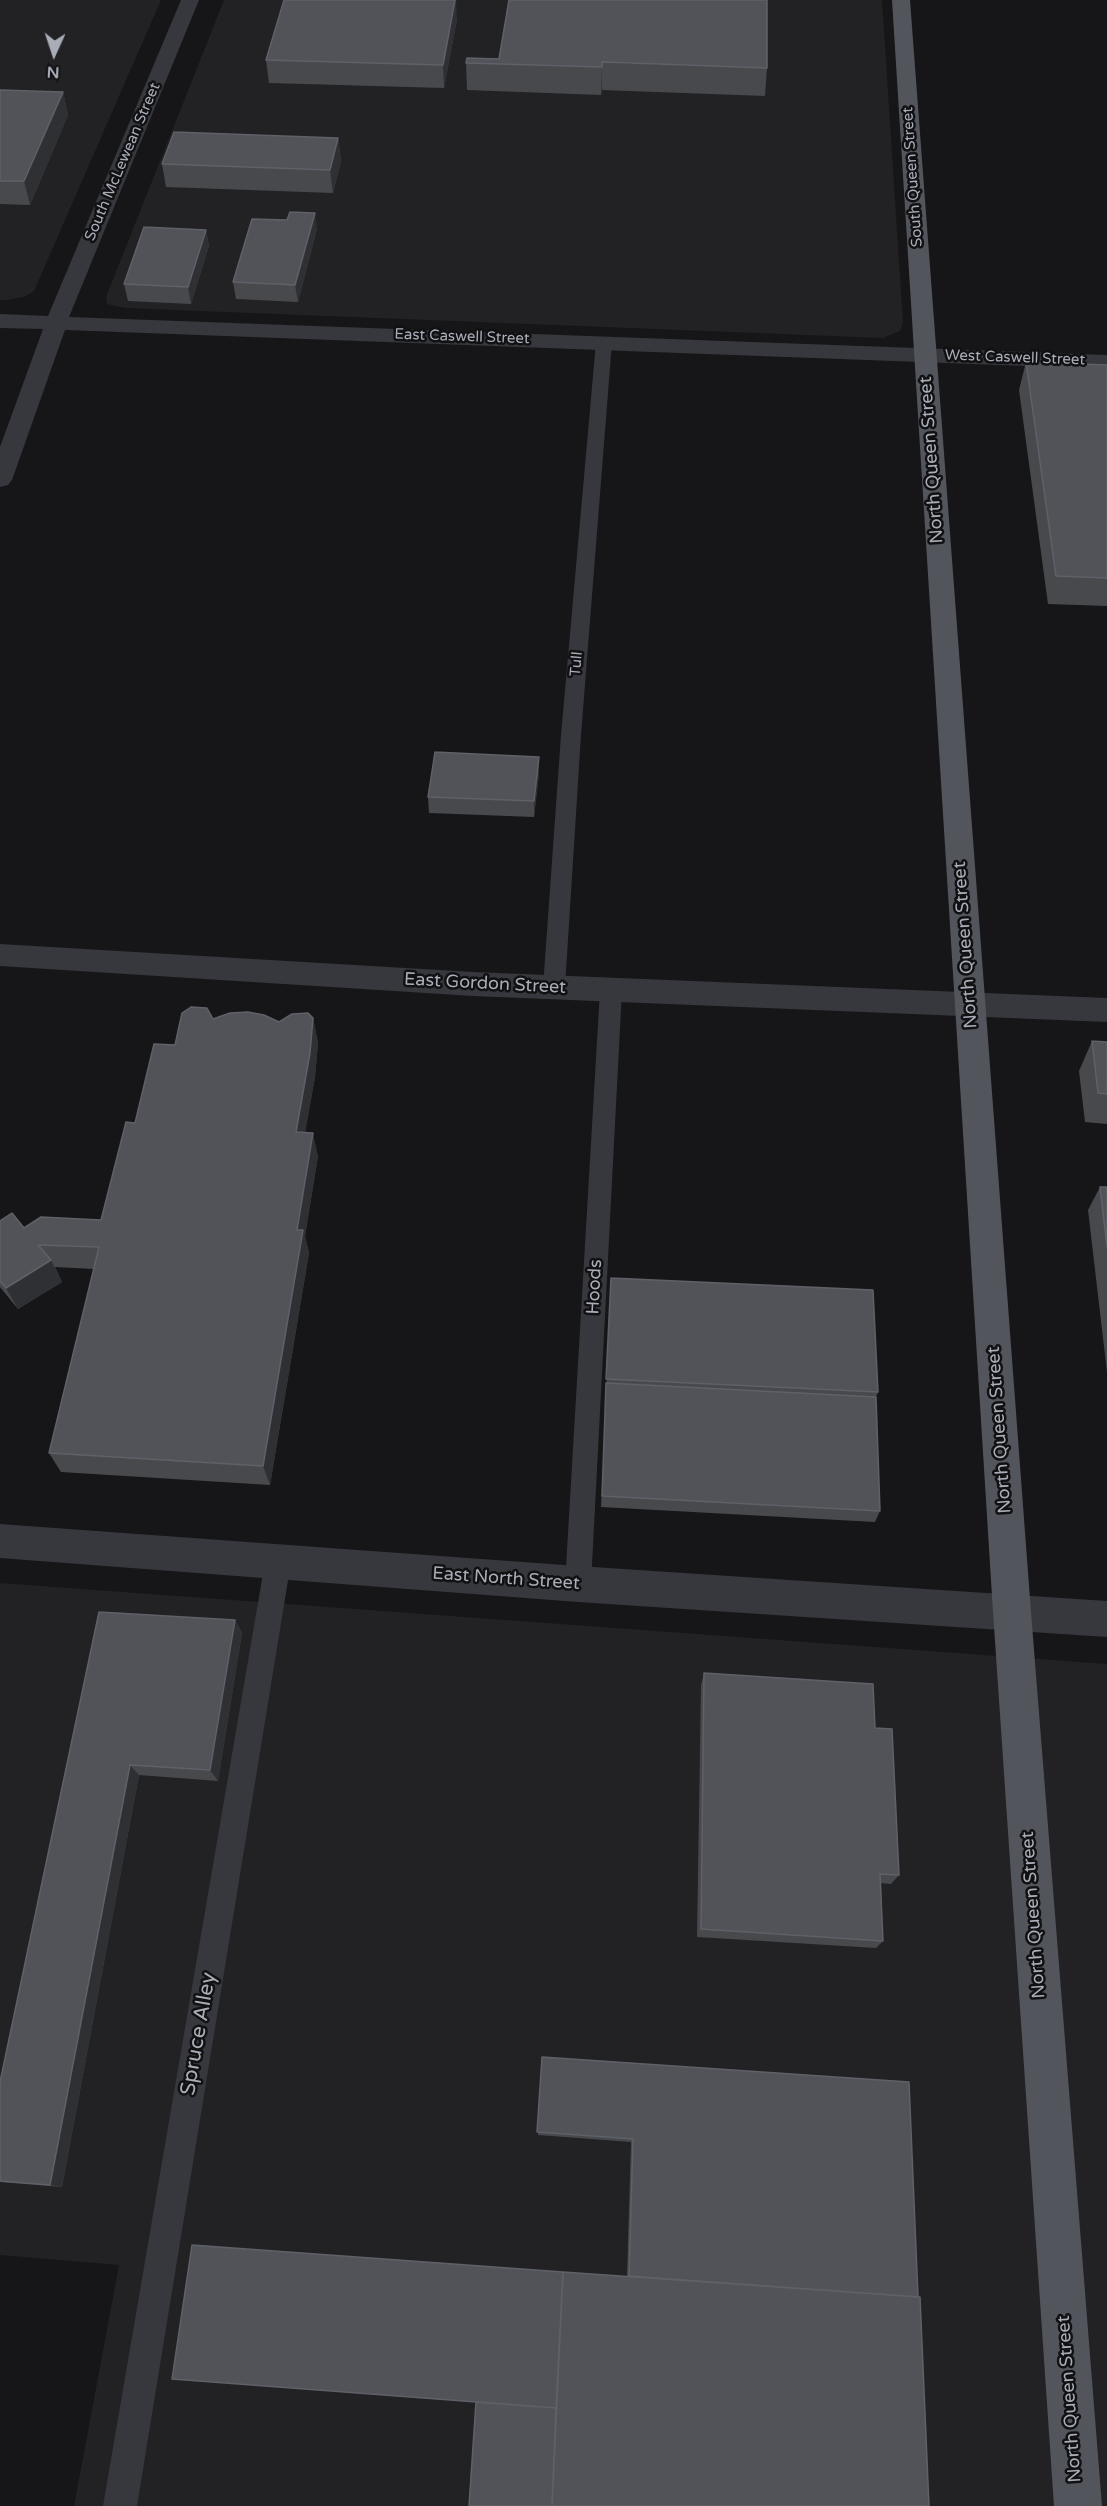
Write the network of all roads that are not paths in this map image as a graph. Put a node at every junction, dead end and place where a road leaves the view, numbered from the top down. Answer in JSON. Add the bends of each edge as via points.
{"nodes":[{"id":1,"x":190,"y":0,"type":"edge"},
{"id":2,"x":901,"y":0,"type":"edge"},
{"id":3,"x":0,"y":321,"type":"edge"},
{"id":4,"x":56,"y":323,"type":"junction"},
{"id":5,"x":604,"y":342,"type":"junction"},
{"id":6,"x":924,"y":354,"type":"junction"},
{"id":7,"x":1107,"y":362,"type":"edge"},
{"id":8,"x":0,"y":480,"type":"edge"},
{"id":9,"x":0,"y":955,"type":"edge"},
{"id":10,"x":554,"y":987,"type":"junction"},
{"id":11,"x":611,"y":990,"type":"junction"},
{"id":12,"x":970,"y":1003,"type":"junction"},
{"id":13,"x":1107,"y":1010,"type":"edge"},
{"id":14,"x":0,"y":1541,"type":"edge"},
{"id":15,"x":278,"y":1562,"type":"junction"},
{"id":16,"x":578,"y":1584,"type":"junction"},
{"id":17,"x":1012,"y":1612,"type":"junction"},
{"id":18,"x":1107,"y":1618,"type":"edge"},
{"id":19,"x":120,"y":2506,"type":"edge"},
{"id":20,"x":1078,"y":2506,"type":"edge"}],
"edges":[{"from":1,"to":4,"type":"street","name":"South McLewean Street"},
{"from":2,"to":6,"type":"main road","name":"South Queen Street"},
{"from":3,"to":4,"type":"street","name":"East Caswell Street"},
{"from":4,"to":5,"type":"street","name":"East Caswell Street"},
{"from":4,"to":8,"type":"street","name":"South McLewean Street"},
{"from":5,"to":6,"type":"street","name":"East Caswell Street"},
{"from":5,"to":10,"type":"lane","name":"Tull"},
{"from":6,"to":7,"type":"street","name":"West Caswell Street"},
{"from":6,"to":12,"type":"main road","name":"North Queen Street"},
{"from":9,"to":10,"type":"street","name":"East Gordon Street"},
{"from":10,"to":11,"type":"street","name":"East Gordon Street"},
{"from":11,"to":12,"type":"street","name":"East Gordon Street"},
{"from":11,"to":16,"type":"lane","name":"Hoods"},
{"from":12,"to":13,"type":"street","name":"East Gordon Street"},
{"from":12,"to":17,"type":"main road","name":"North Queen Street"},
{"from":14,"to":15,"type":"street","name":"East North Street"},
{"from":15,"to":16,"type":"street","name":"East North Street"},
{"from":15,"to":19,"type":"lane","name":"Spruce Alley"},
{"from":16,"to":17,"type":"street","name":"East North Street"},
{"from":17,"to":18,"type":"street","name":"East North Street"},
{"from":17,"to":20,"type":"main road","name":"North Queen Street"}]}
